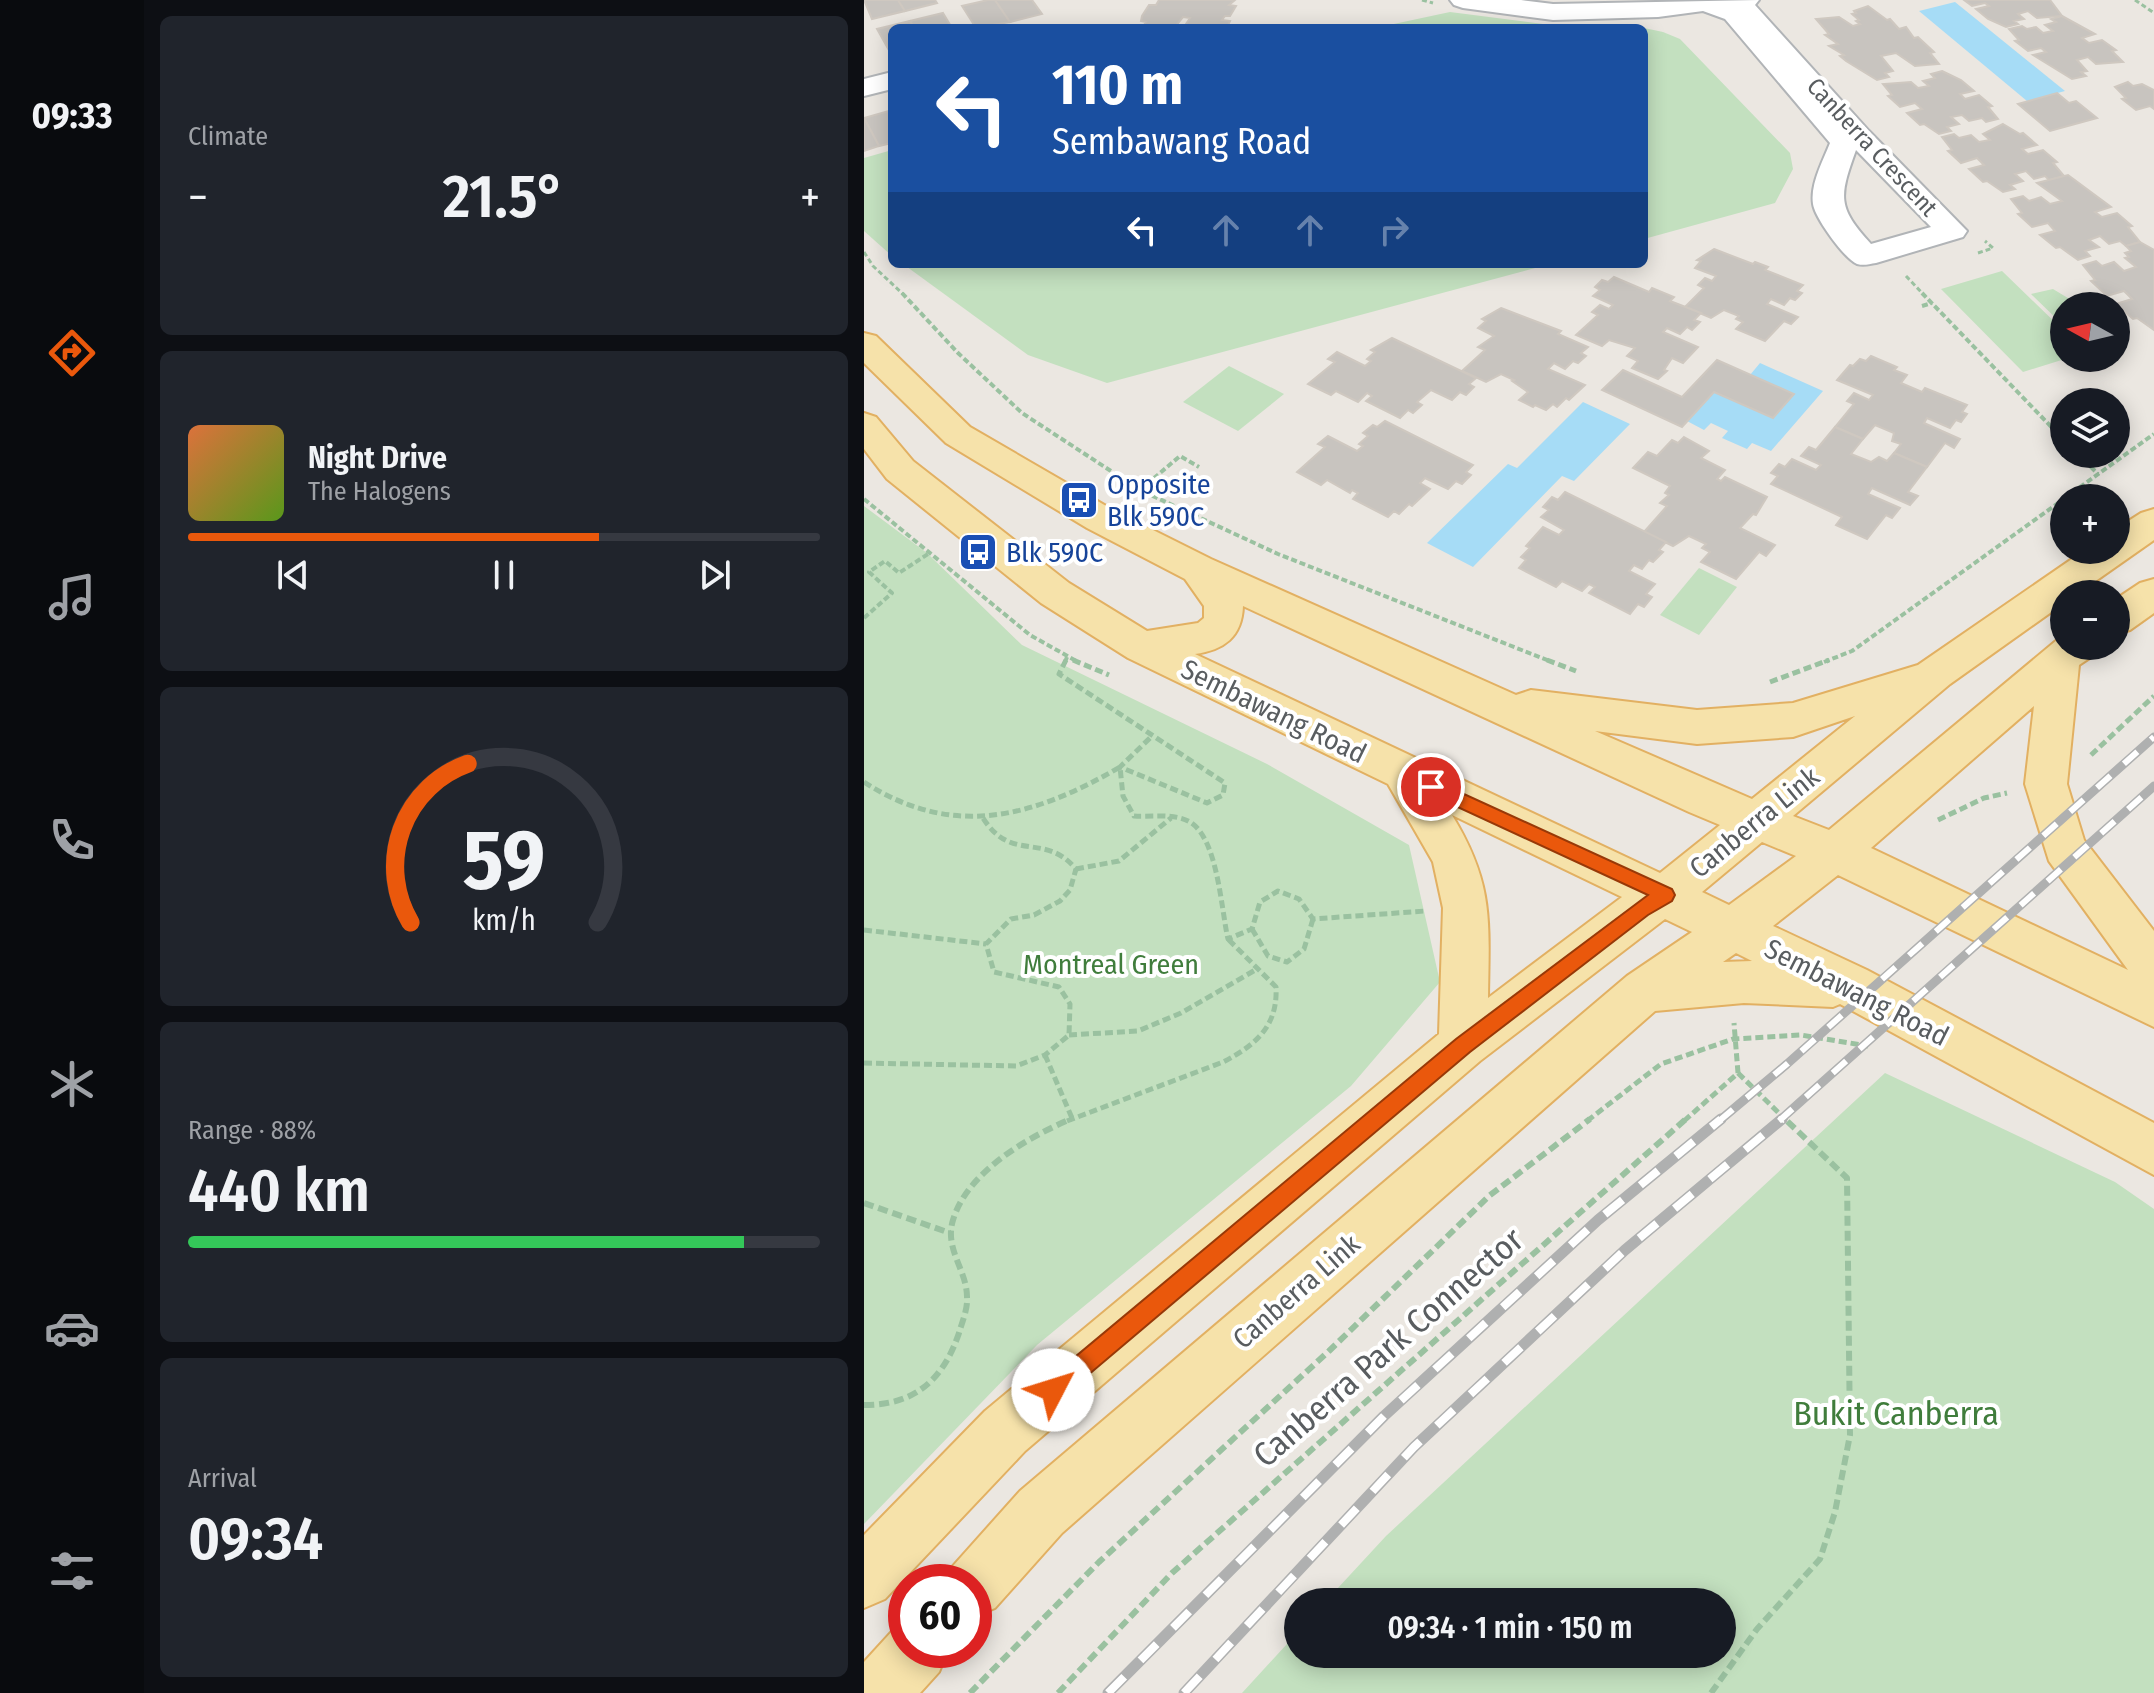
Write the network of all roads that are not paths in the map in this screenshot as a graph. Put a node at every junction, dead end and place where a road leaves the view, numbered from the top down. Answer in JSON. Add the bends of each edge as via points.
{"nodes":[{"id":1,"x":1463,"y":0,"type":"edge"},
{"id":2,"x":1746,"y":0,"type":"edge"},
{"id":3,"x":1718,"y":2,"type":"edge"},
{"id":4,"x":888,"y":81,"type":"edge"},
{"id":5,"x":864,"y":88,"type":"edge"},
{"id":6,"x":864,"y":344,"type":"edge"},
{"id":7,"x":864,"y":425,"type":"edge"},
{"id":8,"x":2154,"y":522,"type":"edge"},
{"id":9,"x":2130,"y":538,"type":"edge"},
{"id":10,"x":2092,"y":564,"type":"edge"},
{"id":11,"x":1198,"y":569,"type":"junction"},
{"id":12,"x":2154,"y":593,"type":"edge"},
{"id":13,"x":2130,"y":609,"type":"edge"},
{"id":14,"x":1142,"y":647,"type":"junction"},
{"id":15,"x":2060,"y":660,"type":"edge"},
{"id":16,"x":2068,"y":660,"type":"edge"},
{"id":17,"x":1936,"y":673,"type":"junction"},
{"id":18,"x":1485,"y":700,"type":"junction"},
{"id":19,"x":1404,"y":774,"type":"junction"},
{"id":20,"x":1755,"y":822,"type":"junction"},
{"id":21,"x":1833,"y":851,"type":"junction"},
{"id":22,"x":1666,"y":895,"type":"junction"},
{"id":23,"x":1732,"y":929,"type":"junction"},
{"id":24,"x":2154,"y":967,"type":"edge"},
{"id":25,"x":1850,"y":985,"type":"junction"},
{"id":26,"x":1644,"y":991,"type":"junction"},
{"id":27,"x":2154,"y":1005,"type":"edge"},
{"id":28,"x":1463,"y":1045,"type":"junction"},
{"id":29,"x":2154,"y":1150,"type":"edge"},
{"id":30,"x":992,"y":1567,"type":"edge"},
{"id":31,"x":864,"y":1578,"type":"edge"},
{"id":32,"x":901,"y":1668,"type":"edge"},
{"id":33,"x":878,"y":1693,"type":"edge"}],
"edges":[{"from":1,"to":3,"type":"street","name":"Canberra Crescent","via":[[1553,12]]},
{"from":2,"to":3,"type":"street","name":"Canberra Crescent","via":[[1742,6],[1774,42],[1952,231],[1865,256],[1829,214],[1825,193],[1845,142]]},
{"from":4,"to":5,"type":"street"},
{"from":6,"to":11,"type":"main road","via":[[958,435],[1100,519]]},
{"from":7,"to":14,"type":"main road","name":"Sembawang Road","via":[[912,480],[1055,593]]},
{"from":8,"to":9,"type":"main road","name":"Canberra Link"},
{"from":10,"to":17,"type":"main road","name":"Canberra Link"},
{"from":11,"to":14,"type":"main road","via":[[1224,603],[1223,623],[1209,637]]},
{"from":11,"to":18,"type":"main road"},
{"from":12,"to":13,"type":"main road"},
{"from":14,"to":19,"type":"main road","name":"Sembawang Road"},
{"from":15,"to":21,"type":"main road","name":"Canberra Link","via":[[1962,748]]},
{"from":16,"to":24,"type":"main road","via":[[2046,784],[2065,848]]},
{"from":17,"to":18,"type":"main road","via":[[1793,720],[1697,727]]},
{"from":17,"to":20,"type":"main road","name":"Canberra Link"},
{"from":18,"to":20,"type":"main road"},
{"from":19,"to":22,"type":"main road","name":"Sembawang Road"},
{"from":19,"to":28,"type":"main road","via":[[1454,858],[1466,908]]},
{"from":20,"to":21,"type":"main road"},
{"from":20,"to":22,"type":"main road","name":"Canberra Link"},
{"from":21,"to":23,"type":"main road","name":"Canberra Link"},
{"from":21,"to":27,"type":"main road"},
{"from":22,"to":23,"type":"main road","name":"Sembawang Road"},
{"from":22,"to":28,"type":"main road","name":"Canberra Link"},
{"from":23,"to":25,"type":"main road","name":"Sembawang Road"},
{"from":23,"to":26,"type":"main road","name":"Canberra Link"},
{"from":25,"to":26,"type":"main road","via":[[1744,982]]},
{"from":25,"to":29,"type":"main road","name":"Sembawang Road"},
{"from":26,"to":30,"type":"main road","name":"Canberra Link","via":[[1041,1512]]},
{"from":28,"to":31,"type":"main road","name":"Canberra Link","via":[[1005,1431]]},
{"from":32,"to":33,"type":"main road"}]}
